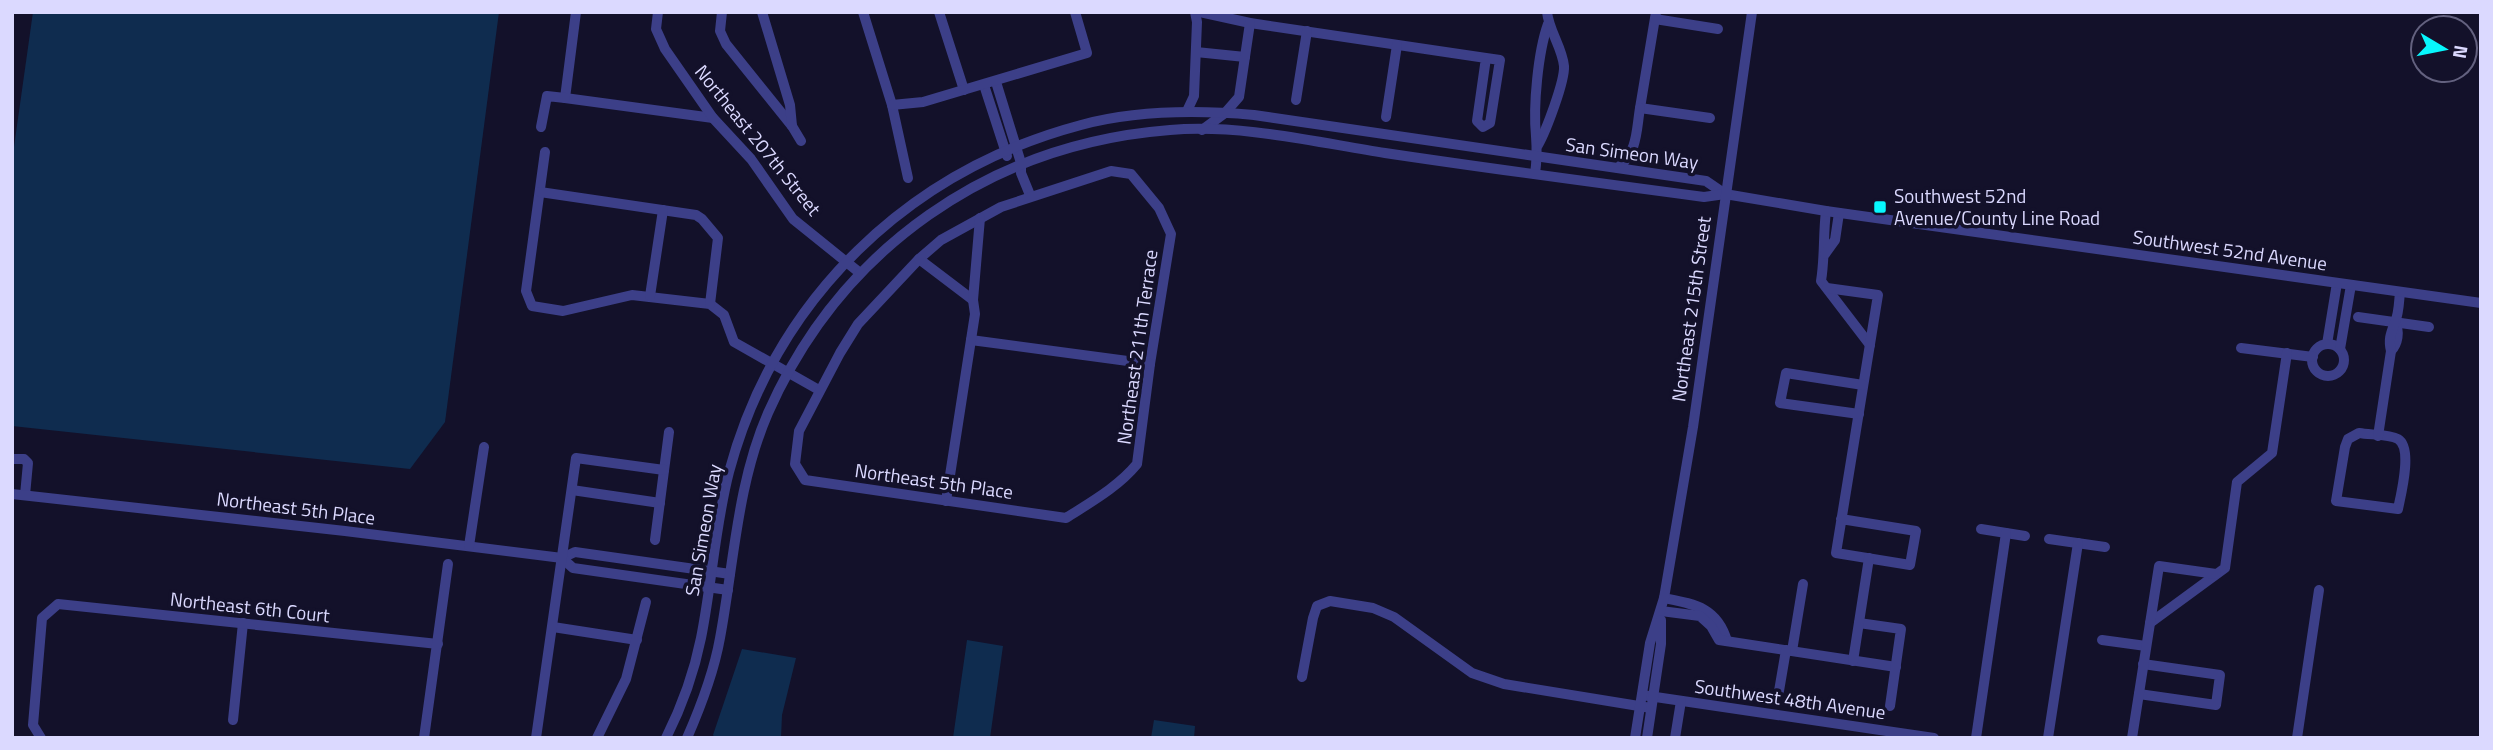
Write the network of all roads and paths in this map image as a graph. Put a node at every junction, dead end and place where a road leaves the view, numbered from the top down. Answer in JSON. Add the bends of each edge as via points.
{"nodes":[{"id":1,"x":576,"y":12,"type":"edge"},
{"id":2,"x":658,"y":12,"type":"edge"},
{"id":3,"x":722,"y":12,"type":"edge"},
{"id":4,"x":762,"y":12,"type":"edge"},
{"id":5,"x":863,"y":12,"type":"edge"},
{"id":6,"x":939,"y":12,"type":"edge"},
{"id":7,"x":1075,"y":12,"type":"edge"},
{"id":8,"x":1547,"y":12,"type":"edge"},
{"id":9,"x":1752,"y":12,"type":"edge"},
{"id":10,"x":1200,"y":13,"type":"edge"},
{"id":11,"x":1655,"y":16,"type":"edge"},
{"id":12,"x":1250,"y":23,"type":"junction"},
{"id":13,"x":1548,"y":24,"type":"junction"},
{"id":14,"x":1718,"y":29,"type":"dead end"},
{"id":15,"x":1307,"y":31,"type":"junction"},
{"id":16,"x":1397,"y":45,"type":"junction"},
{"id":17,"x":1199,"y":52,"type":"junction"},
{"id":18,"x":1245,"y":57,"type":"junction"},
{"id":19,"x":1486,"y":58,"type":"junction"},
{"id":20,"x":996,"y":82,"type":"junction"},
{"id":21,"x":984,"y":85,"type":"junction"},
{"id":22,"x":964,"y":90,"type":"junction"},
{"id":23,"x":1194,"y":96,"type":"junction"},
{"id":24,"x":1239,"y":97,"type":"junction"},
{"id":25,"x":565,"y":99,"type":"junction"},
{"id":26,"x":1296,"y":100,"type":"dead end"},
{"id":27,"x":892,"y":105,"type":"junction"},
{"id":28,"x":1640,"y":108,"type":"junction"},
{"id":29,"x":1187,"y":111,"type":"junction"},
{"id":30,"x":1202,"y":111,"type":"junction"},
{"id":31,"x":1225,"y":113,"type":"junction"},
{"id":32,"x":1247,"y":114,"type":"junction"},
{"id":33,"x":1386,"y":117,"type":"dead end"},
{"id":34,"x":713,"y":118,"type":"junction"},
{"id":35,"x":1710,"y":118,"type":"dead end"},
{"id":36,"x":1212,"y":122,"type":"junction"},
{"id":37,"x":792,"y":126,"type":"junction"},
{"id":38,"x":541,"y":127,"type":"dead end"},
{"id":39,"x":1202,"y":130,"type":"junction"},
{"id":40,"x":1225,"y":131,"type":"junction"},
{"id":41,"x":802,"y":141,"type":"dead end"},
{"id":42,"x":1011,"y":149,"type":"junction"},
{"id":43,"x":1538,"y":151,"type":"junction"},
{"id":44,"x":545,"y":152,"type":"dead end"},
{"id":45,"x":1018,"y":168,"type":"junction"},
{"id":46,"x":1618,"y":168,"type":"junction"},
{"id":47,"x":1535,"y":174,"type":"junction"},
{"id":48,"x":908,"y":178,"type":"dead end"},
{"id":49,"x":540,"y":191,"type":"junction"},
{"id":50,"x":1725,"y":194,"type":"junction"},
{"id":51,"x":1030,"y":195,"type":"junction"},
{"id":52,"x":663,"y":210,"type":"junction"},
{"id":53,"x":1826,"y":211,"type":"junction"},
{"id":54,"x":1839,"y":213,"type":"junction"},
{"id":55,"x":980,"y":218,"type":"junction"},
{"id":56,"x":1171,"y":234,"type":"joint"},
{"id":57,"x":1825,"y":254,"type":"junction"},
{"id":58,"x":919,"y":259,"type":"junction"},
{"id":59,"x":846,"y":262,"type":"junction"},
{"id":60,"x":860,"y":273,"type":"junction"},
{"id":61,"x":2337,"y":283,"type":"junction"},
{"id":62,"x":2351,"y":285,"type":"junction"},
{"id":63,"x":1827,"y":288,"type":"junction"},
{"id":64,"x":2400,"y":292,"type":"junction"},
{"id":65,"x":650,"y":296,"type":"junction"},
{"id":66,"x":973,"y":300,"type":"junction"},
{"id":67,"x":2481,"y":303,"type":"edge"},
{"id":68,"x":710,"y":304,"type":"junction"},
{"id":69,"x":2358,"y":317,"type":"dead end"},
{"id":70,"x":2395,"y":323,"type":"junction"},
{"id":71,"x":2429,"y":327,"type":"dead end"},
{"id":72,"x":971,"y":340,"type":"junction"},
{"id":73,"x":2327,"y":344,"type":"junction"},
{"id":74,"x":1870,"y":345,"type":"junction"},
{"id":75,"x":2241,"y":348,"type":"dead end"},
{"id":76,"x":2340,"y":349,"type":"junction"},
{"id":77,"x":2287,"y":353,"type":"junction"},
{"id":78,"x":2313,"y":357,"type":"junction"},
{"id":79,"x":771,"y":364,"type":"junction"},
{"id":80,"x":1150,"y":364,"type":"junction"},
{"id":81,"x":787,"y":373,"type":"junction"},
{"id":82,"x":1863,"y":385,"type":"junction"},
{"id":83,"x":819,"y":390,"type":"junction"},
{"id":84,"x":1858,"y":414,"type":"junction"},
{"id":85,"x":669,"y":432,"type":"dead end"},
{"id":86,"x":2378,"y":436,"type":"junction"},
{"id":87,"x":484,"y":447,"type":"dead end"},
{"id":88,"x":12,"y":458,"type":"edge"},
{"id":89,"x":1137,"y":464,"type":"joint"},
{"id":90,"x":664,"y":470,"type":"junction"},
{"id":91,"x":572,"y":491,"type":"junction"},
{"id":92,"x":12,"y":494,"type":"edge"},
{"id":93,"x":25,"y":495,"type":"junction"},
{"id":94,"x":946,"y":501,"type":"junction"},
{"id":95,"x":660,"y":503,"type":"junction"},
{"id":96,"x":1841,"y":519,"type":"junction"},
{"id":97,"x":1981,"y":529,"type":"dead end"},
{"id":98,"x":2006,"y":533,"type":"junction"},
{"id":99,"x":2025,"y":536,"type":"dead end"},
{"id":100,"x":2049,"y":539,"type":"dead end"},
{"id":101,"x":655,"y":540,"type":"dead end"},
{"id":102,"x":2078,"y":543,"type":"junction"},
{"id":103,"x":469,"y":546,"type":"junction"},
{"id":104,"x":2105,"y":547,"type":"dead end"},
{"id":105,"x":562,"y":558,"type":"junction"},
{"id":106,"x":1869,"y":558,"type":"junction"},
{"id":107,"x":448,"y":565,"type":"dead end"},
{"id":108,"x":712,"y":572,"type":"junction"},
{"id":109,"x":730,"y":574,"type":"junction"},
{"id":110,"x":2216,"y":574,"type":"junction"},
{"id":111,"x":1803,"y":584,"type":"dead end"},
{"id":112,"x":710,"y":587,"type":"junction"},
{"id":113,"x":728,"y":590,"type":"junction"},
{"id":114,"x":2319,"y":590,"type":"dead end"},
{"id":115,"x":1664,"y":598,"type":"junction"},
{"id":116,"x":646,"y":602,"type":"dead end"},
{"id":117,"x":1661,"y":611,"type":"junction"},
{"id":118,"x":243,"y":623,"type":"junction"},
{"id":119,"x":1859,"y":623,"type":"junction"},
{"id":120,"x":2150,"y":623,"type":"junction"},
{"id":121,"x":553,"y":627,"type":"junction"},
{"id":122,"x":637,"y":640,"type":"junction"},
{"id":123,"x":2102,"y":640,"type":"dead end"},
{"id":124,"x":1727,"y":641,"type":"junction"},
{"id":125,"x":438,"y":644,"type":"junction"},
{"id":126,"x":2146,"y":646,"type":"junction"},
{"id":127,"x":1789,"y":650,"type":"junction"},
{"id":128,"x":1853,"y":661,"type":"junction"},
{"id":129,"x":2144,"y":664,"type":"junction"},
{"id":130,"x":1896,"y":667,"type":"junction"},
{"id":131,"x":1303,"y":677,"type":"dead end"},
{"id":132,"x":1779,"y":691,"type":"dead end"},
{"id":133,"x":2139,"y":694,"type":"junction"},
{"id":134,"x":1646,"y":701,"type":"junction"},
{"id":135,"x":1681,"y":701,"type":"junction"},
{"id":136,"x":1890,"y":706,"type":"dead end"},
{"id":137,"x":233,"y":720,"type":"dead end"},
{"id":138,"x":41,"y":738,"type":"edge"},
{"id":139,"x":424,"y":738,"type":"edge"},
{"id":140,"x":536,"y":738,"type":"edge"},
{"id":141,"x":597,"y":738,"type":"edge"},
{"id":142,"x":666,"y":738,"type":"edge"},
{"id":143,"x":687,"y":738,"type":"edge"},
{"id":144,"x":1634,"y":738,"type":"edge"},
{"id":145,"x":1647,"y":738,"type":"edge"},
{"id":146,"x":1675,"y":738,"type":"edge"},
{"id":147,"x":1934,"y":738,"type":"edge"},
{"id":148,"x":1976,"y":738,"type":"edge"},
{"id":149,"x":2048,"y":738,"type":"edge"},
{"id":150,"x":2132,"y":738,"type":"edge"},
{"id":151,"x":2297,"y":738,"type":"edge"}],
"edges":[{"from":1,"to":25,"type":"street"},
{"from":2,"to":34,"type":"street","name":"Northeast 207th Street","via":[[656,29],[665,49]]},
{"from":3,"to":37,"type":"street","via":[[720,30],[726,44]]},
{"from":4,"to":37,"type":"street"},
{"from":5,"to":27,"type":"street"},
{"from":6,"to":22,"type":"street"},
{"from":7,"to":20,"type":"street","via":[[1087,53]]},
{"from":8,"to":13,"type":"street"},
{"from":9,"to":50,"type":"street","name":"Northeast 215th Street"},
{"from":10,"to":12,"type":"street"},
{"from":10,"to":17,"type":"street"},
{"from":11,"to":14,"type":"street"},
{"from":11,"to":28,"type":"street"},
{"from":12,"to":15,"type":"street"},
{"from":12,"to":18,"type":"street"},
{"from":13,"to":43,"type":"street","via":[[1537,84]]},
{"from":13,"to":43,"type":"street","via":[[1564,65]]},
{"from":15,"to":16,"type":"street"},
{"from":15,"to":26,"type":"street"},
{"from":16,"to":19,"type":"street"},
{"from":16,"to":33,"type":"street"},
{"from":17,"to":18,"type":"street"},
{"from":17,"to":23,"type":"street"},
{"from":18,"to":24,"type":"street"},
{"from":19,"to":19,"type":"street","via":[[1500,60],[1490,123],[1483,127],[1477,121]]},
{"from":20,"to":21,"type":"street"},
{"from":20,"to":42,"type":"street"},
{"from":21,"to":22,"type":"street"},
{"from":21,"to":42,"type":"street"},
{"from":22,"to":27,"type":"street"},
{"from":23,"to":29,"type":"street"},
{"from":23,"to":30,"type":"street"},
{"from":24,"to":31,"type":"street"},
{"from":24,"to":32,"type":"street"},
{"from":25,"to":34,"type":"street"},
{"from":25,"to":38,"type":"street","via":[[547,96]]},
{"from":27,"to":48,"type":"street"},
{"from":28,"to":35,"type":"street"},
{"from":28,"to":46,"type":"street","via":[[1632,154]]},
{"from":29,"to":30,"type":"street","name":"San Simeon Way"},
{"from":29,"to":42,"type":"street","name":"San Simeon Way","via":[[1083,124]]},
{"from":30,"to":31,"type":"street","name":"San Simeon Way"},
{"from":30,"to":36,"type":"street"},
{"from":31,"to":32,"type":"street","name":"San Simeon Way"},
{"from":31,"to":36,"type":"street"},
{"from":32,"to":43,"type":"street","name":"San Simeon Way"},
{"from":34,"to":59,"type":"street","name":"Northeast 207th Street","via":[[751,159],[793,219]]},
{"from":36,"to":39,"type":"street"},
{"from":36,"to":40,"type":"street"},
{"from":37,"to":41,"type":"street"},
{"from":39,"to":40,"type":"street","name":"San Simeon Way"},
{"from":39,"to":45,"type":"street","name":"San Simeon Way","via":[[1139,133],[1079,144]]},
{"from":40,"to":47,"type":"street","name":"San Simeon Way"},
{"from":42,"to":45,"type":"street"},
{"from":42,"to":59,"type":"street","name":"San Simeon Way","via":[[956,175],[912,203]]},
{"from":43,"to":46,"type":"street","name":"San Simeon Way"},
{"from":43,"to":47,"type":"street"},
{"from":44,"to":49,"type":"street"},
{"from":45,"to":51,"type":"street"},
{"from":45,"to":60,"type":"street","name":"San Simeon Way","via":[[932,211]]},
{"from":46,"to":50,"type":"street","name":"San Simeon Way","via":[[1706,181]]},
{"from":47,"to":50,"type":"street","name":"San Simeon Way","via":[[1704,197]]},
{"from":49,"to":52,"type":"street"},
{"from":49,"to":65,"type":"street","via":[[526,291],[532,306],[563,312],[632,295]]},
{"from":50,"to":53,"type":"street","name":"Southwest 52nd Avenue"},
{"from":50,"to":115,"type":"street","name":"Northeast 215th Street"},
{"from":51,"to":55,"type":"street","name":"Northeast 5th Place"},
{"from":51,"to":56,"type":"street","name":"Northeast 5th Place","via":[[1111,171],[1131,174],[1159,208]]},
{"from":52,"to":65,"type":"street"},
{"from":52,"to":68,"type":"street","via":[[696,215],[718,238]]},
{"from":53,"to":54,"type":"street","name":"Southwest 52nd Avenue"},
{"from":53,"to":57,"type":"street"},
{"from":54,"to":57,"type":"street","via":[[1835,240]]},
{"from":54,"to":61,"type":"street","name":"Southwest 52nd Avenue"},
{"from":55,"to":58,"type":"street","name":"Northeast 5th Place"},
{"from":55,"to":66,"type":"street"},
{"from":56,"to":80,"type":"street","name":"Northeast 211th Terrace"},
{"from":57,"to":63,"type":"street","via":[[1821,281]]},
{"from":58,"to":66,"type":"street"},
{"from":58,"to":83,"type":"street","name":"Northeast 5th Place","via":[[858,324]]},
{"from":59,"to":60,"type":"street","name":"Northeast 207th Street"},
{"from":59,"to":79,"type":"street","name":"San Simeon Way","via":[[796,323]]},
{"from":60,"to":81,"type":"street","name":"San Simeon Way","via":[[825,315]]},
{"from":61,"to":62,"type":"street","name":"Southwest 52nd Avenue"},
{"from":61,"to":73,"type":"street"},
{"from":62,"to":64,"type":"street","name":"Southwest 52nd Avenue"},
{"from":62,"to":76,"type":"street"},
{"from":63,"to":74,"type":"street"},
{"from":63,"to":74,"type":"street","via":[[1878,295]]},
{"from":64,"to":67,"type":"street","name":"Southwest 52nd Avenue"},
{"from":64,"to":70,"type":"street"},
{"from":65,"to":68,"type":"street"},
{"from":66,"to":72,"type":"street"},
{"from":68,"to":79,"type":"street","via":[[724,315],[734,342]]},
{"from":69,"to":70,"type":"street"},
{"from":70,"to":71,"type":"street"},
{"from":70,"to":86,"type":"street","via":[[2396,346],[2391,351]]},
{"from":72,"to":80,"type":"street"},
{"from":72,"to":94,"type":"street"},
{"from":73,"to":76,"type":"street"},
{"from":73,"to":78,"type":"street"},
{"from":74,"to":82,"type":"street"},
{"from":75,"to":77,"type":"street"},
{"from":76,"to":78,"type":"street","via":[[2344,359],[2335,374],[2320,373]]},
{"from":77,"to":78,"type":"street"},
{"from":77,"to":110,"type":"street","via":[[2272,453],[2237,482],[2225,568]]},
{"from":79,"to":81,"type":"street"},
{"from":79,"to":108,"type":"street","name":"San Simeon Way","via":[[729,472]]},
{"from":80,"to":89,"type":"street","name":"Northeast 211th Terrace"},
{"from":81,"to":83,"type":"street"},
{"from":81,"to":109,"type":"street","name":"San Simeon Way","via":[[766,417],[744,486]]},
{"from":82,"to":84,"type":"street"},
{"from":82,"to":84,"type":"street","via":[[1786,373],[1780,403]]},
{"from":83,"to":94,"type":"street","name":"Northeast 5th Place","via":[[799,431],[795,464],[805,480]]},
{"from":84,"to":96,"type":"street"},
{"from":85,"to":90,"type":"street"},
{"from":86,"to":86,"type":"street","via":[[2359,433],[2348,439],[2336,501],[2398,509],[2405,449],[2396,438]]},
{"from":87,"to":103,"type":"street"},
{"from":88,"to":93,"type":"street","via":[[28,463]]},
{"from":89,"to":94,"type":"street","name":"Northeast 5th Place","via":[[1112,488],[1066,518]]},
{"from":90,"to":91,"type":"street","via":[[576,458]]},
{"from":90,"to":95,"type":"street"},
{"from":91,"to":95,"type":"street"},
{"from":91,"to":105,"type":"street"},
{"from":92,"to":93,"type":"street","name":"Northeast 5th Place"},
{"from":93,"to":103,"type":"street","name":"Northeast 5th Place"},
{"from":95,"to":101,"type":"street"},
{"from":96,"to":106,"type":"street","via":[[1836,553]]},
{"from":96,"to":106,"type":"street","via":[[1916,531],[1910,565]]},
{"from":97,"to":98,"type":"street"},
{"from":98,"to":99,"type":"street"},
{"from":98,"to":148,"type":"street"},
{"from":100,"to":102,"type":"street"},
{"from":102,"to":104,"type":"street"},
{"from":102,"to":149,"type":"street"},
{"from":103,"to":105,"type":"street","name":"Northeast 5th Place"},
{"from":105,"to":108,"type":"street","name":"Northeast 5th Place","via":[[575,552]]},
{"from":105,"to":112,"type":"street","name":"Northeast 5th Place","via":[[572,568]]},
{"from":105,"to":121,"type":"street"},
{"from":106,"to":119,"type":"street"},
{"from":107,"to":125,"type":"street"},
{"from":108,"to":109,"type":"street","name":"Northeast 5th Place"},
{"from":108,"to":112,"type":"street","name":"San Simeon Way"},
{"from":109,"to":113,"type":"street","name":"San Simeon Way"},
{"from":110,"to":120,"type":"street"},
{"from":110,"to":120,"type":"street","via":[[2159,566]]},
{"from":111,"to":127,"type":"street"},
{"from":112,"to":113,"type":"street","name":"Northeast 5th Place"},
{"from":112,"to":142,"type":"street","name":"San Simeon Way","via":[[692,677]]},
{"from":113,"to":143,"type":"street","name":"San Simeon Way","via":[[708,687]]},
{"from":114,"to":151,"type":"street"},
{"from":115,"to":117,"type":"street","name":"Northeast 215th Street"},
{"from":115,"to":124,"type":"street","via":[[1700,607],[1720,622]]},
{"from":116,"to":122,"type":"street"},
{"from":117,"to":124,"type":"street","via":[[1700,616],[1719,640]]},
{"from":117,"to":134,"type":"street","name":"Northeast 215th Street","via":[[1650,643]]},
{"from":118,"to":125,"type":"street","name":"Northeast 6th Court"},
{"from":118,"to":137,"type":"street"},
{"from":118,"to":138,"type":"street","name":"Northeast 6th Court","via":[[58,604],[42,618],[33,725]]},
{"from":119,"to":128,"type":"street"},
{"from":119,"to":130,"type":"street","via":[[1901,629]]},
{"from":120,"to":126,"type":"street"},
{"from":121,"to":122,"type":"street"},
{"from":121,"to":140,"type":"street"},
{"from":122,"to":141,"type":"street","via":[[626,679]]},
{"from":123,"to":126,"type":"street"},
{"from":124,"to":127,"type":"street"},
{"from":125,"to":139,"type":"street"},
{"from":126,"to":129,"type":"street"},
{"from":127,"to":128,"type":"street"},
{"from":127,"to":132,"type":"street"},
{"from":128,"to":130,"type":"street"},
{"from":129,"to":133,"type":"street"},
{"from":129,"to":133,"type":"street","via":[[2220,675],[2216,705]]},
{"from":130,"to":136,"type":"street"},
{"from":131,"to":134,"type":"street","name":"Southwest 48th Avenue","via":[[1317,606],[1330,601],[1373,608],[1394,617],[1472,673],[1504,684]]},
{"from":133,"to":150,"type":"street"},
{"from":134,"to":135,"type":"street","name":"Southwest 48th Avenue"},
{"from":134,"to":144,"type":"street","name":"Northeast 215th Street"},
{"from":134,"to":145,"type":"street","name":"Northeast 215th Street"},
{"from":135,"to":146,"type":"street"},
{"from":135,"to":147,"type":"street","name":"Southwest 48th Avenue"}]}
